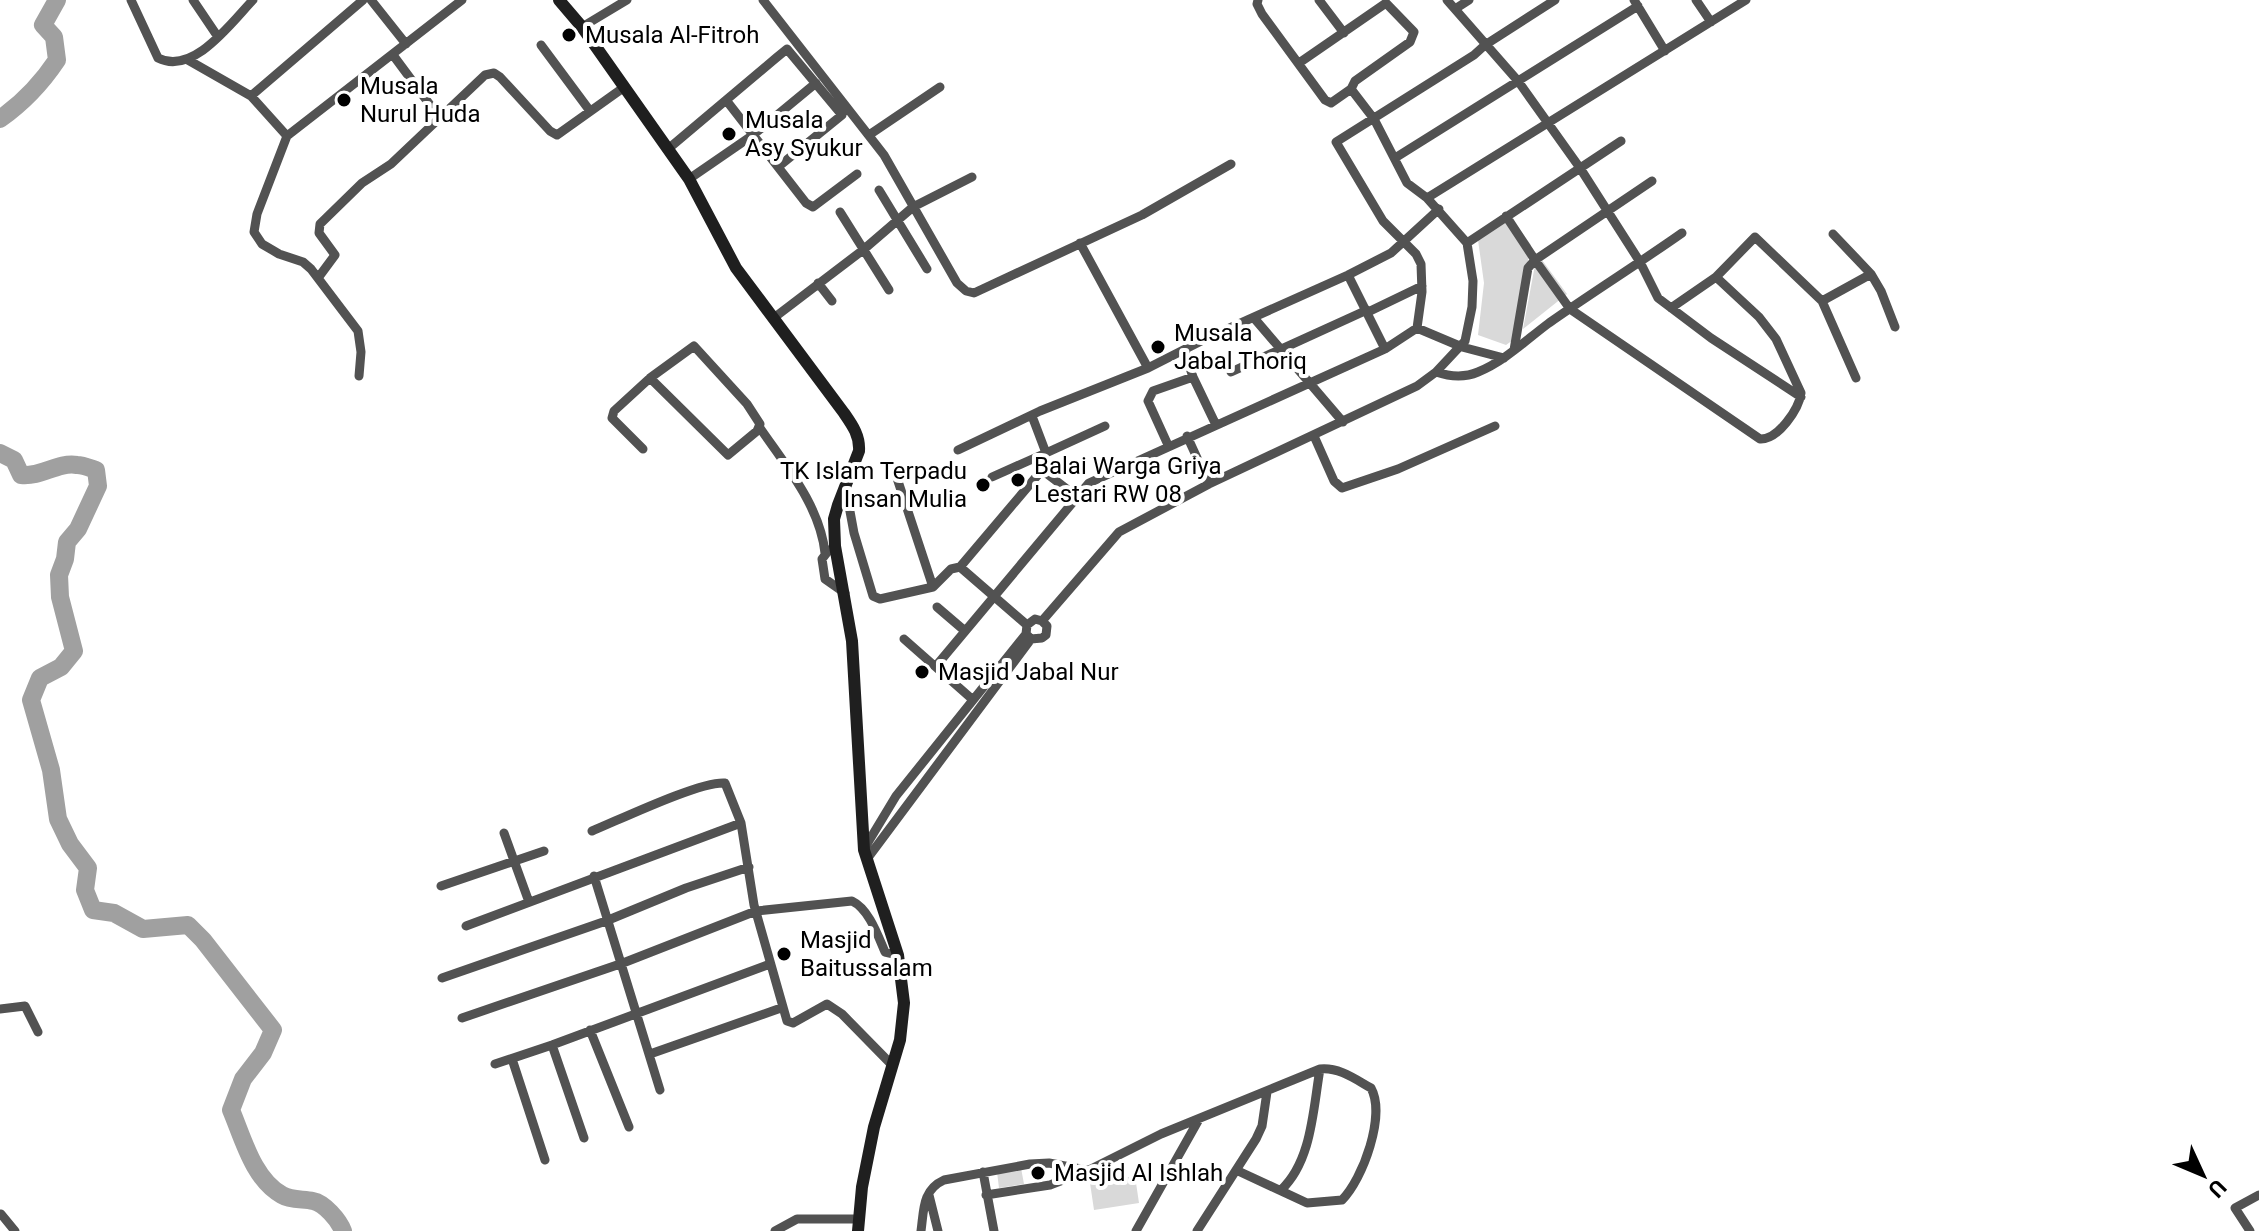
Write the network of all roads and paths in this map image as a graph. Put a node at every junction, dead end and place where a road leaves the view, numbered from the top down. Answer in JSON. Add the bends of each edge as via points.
{"nodes":[{"id":1,"x":131,"y":0,"type":"edge"},
{"id":2,"x":193,"y":0,"type":"edge"},
{"id":3,"x":253,"y":0,"type":"edge"},
{"id":4,"x":363,"y":0,"type":"edge"},
{"id":5,"x":371,"y":0,"type":"edge"},
{"id":6,"x":462,"y":0,"type":"edge"},
{"id":7,"x":559,"y":0,"type":"edge"},
{"id":8,"x":627,"y":0,"type":"edge"},
{"id":9,"x":763,"y":0,"type":"edge"},
{"id":10,"x":1258,"y":0,"type":"edge"},
{"id":11,"x":1319,"y":0,"type":"edge"},
{"id":12,"x":1447,"y":0,"type":"edge"},
{"id":13,"x":1469,"y":0,"type":"edge"},
{"id":14,"x":1555,"y":0,"type":"edge"},
{"id":15,"x":1696,"y":0,"type":"edge"},
{"id":16,"x":1746,"y":0,"type":"edge"},
{"id":17,"x":1384,"y":2,"type":"edge"},
{"id":18,"x":1636,"y":3,"type":"edge"},
{"id":19,"x":1455,"y":9,"type":"junction"},
{"id":20,"x":1711,"y":22,"type":"junction"},
{"id":21,"x":582,"y":27,"type":"junction"},
{"id":22,"x":1344,"y":33,"type":"junction"},
{"id":23,"x":218,"y":37,"type":"junction"},
{"id":24,"x":406,"y":44,"type":"junction"},
{"id":25,"x":541,"y":45,"type":"dead end"},
{"id":26,"x":1485,"y":45,"type":"junction"},
{"id":27,"x":1665,"y":51,"type":"junction"},
{"id":28,"x":393,"y":55,"type":"junction"},
{"id":29,"x":188,"y":60,"type":"junction"},
{"id":30,"x":1299,"y":63,"type":"junction"},
{"id":31,"x":1518,"y":81,"type":"junction"},
{"id":32,"x":816,"y":83,"type":"junction"},
{"id":33,"x":940,"y":87,"type":"dead end"},
{"id":34,"x":623,"y":88,"type":"junction"},
{"id":35,"x":1351,"y":89,"type":"junction"},
{"id":36,"x":251,"y":96,"type":"junction"},
{"id":37,"x":726,"y":100,"type":"junction"},
{"id":38,"x":590,"y":111,"type":"junction"},
{"id":39,"x":439,"y":117,"type":"junction"},
{"id":40,"x":1374,"y":119,"type":"junction"},
{"id":41,"x":1549,"y":125,"type":"junction"},
{"id":42,"x":753,"y":135,"type":"junction"},
{"id":43,"x":869,"y":135,"type":"junction"},
{"id":44,"x":287,"y":136,"type":"junction"},
{"id":45,"x":1621,"y":141,"type":"dead end"},
{"id":46,"x":668,"y":149,"type":"junction"},
{"id":47,"x":1395,"y":158,"type":"junction"},
{"id":48,"x":1231,"y":164,"type":"dead end"},
{"id":49,"x":778,"y":167,"type":"junction"},
{"id":50,"x":1580,"y":168,"type":"junction"},
{"id":51,"x":857,"y":174,"type":"dead end"},
{"id":52,"x":972,"y":177,"type":"dead end"},
{"id":53,"x":689,"y":179,"type":"junction"},
{"id":54,"x":1652,"y":181,"type":"dead end"},
{"id":55,"x":879,"y":190,"type":"dead end"},
{"id":56,"x":1427,"y":198,"type":"junction"},
{"id":57,"x":913,"y":207,"type":"junction"},
{"id":58,"x":1439,"y":209,"type":"junction"},
{"id":59,"x":840,"y":212,"type":"dead end"},
{"id":60,"x":1609,"y":212,"type":"junction"},
{"id":61,"x":1506,"y":216,"type":"junction"},
{"id":62,"x":897,"y":222,"type":"junction"},
{"id":63,"x":1682,"y":233,"type":"dead end"},
{"id":64,"x":1833,"y":234,"type":"dead end"},
{"id":65,"x":1080,"y":243,"type":"junction"},
{"id":66,"x":1467,"y":243,"type":"junction"},
{"id":67,"x":1403,"y":244,"type":"junction"},
{"id":68,"x":863,"y":250,"type":"junction"},
{"id":69,"x":1535,"y":260,"type":"junction"},
{"id":70,"x":1640,"y":262,"type":"junction"},
{"id":71,"x":927,"y":269,"type":"dead end"},
{"id":72,"x":1871,"y":274,"type":"junction"},
{"id":73,"x":1348,"y":275,"type":"junction"},
{"id":74,"x":1716,"y":277,"type":"junction"},
{"id":75,"x":318,"y":278,"type":"junction"},
{"id":76,"x":818,"y":283,"type":"junction"},
{"id":77,"x":1422,"y":286,"type":"junction"},
{"id":78,"x":889,"y":290,"type":"dead end"},
{"id":79,"x":832,"y":301,"type":"dead end"},
{"id":80,"x":1822,"y":301,"type":"junction"},
{"id":81,"x":1671,"y":308,"type":"junction"},
{"id":82,"x":1570,"y":309,"type":"junction"},
{"id":83,"x":1367,"y":311,"type":"junction"},
{"id":84,"x":775,"y":317,"type":"junction"},
{"id":85,"x":1254,"y":318,"type":"junction"},
{"id":86,"x":1895,"y":327,"type":"dead end"},
{"id":87,"x":1417,"y":328,"type":"junction"},
{"id":88,"x":1462,"y":347,"type":"junction"},
{"id":89,"x":1282,"y":349,"type":"junction"},
{"id":90,"x":1385,"y":349,"type":"junction"},
{"id":91,"x":1184,"y":350,"type":"junction"},
{"id":92,"x":1514,"y":350,"type":"junction"},
{"id":93,"x":1504,"y":358,"type":"junction"},
{"id":94,"x":1148,"y":368,"type":"junction"},
{"id":95,"x":1231,"y":372,"type":"dead end"},
{"id":96,"x":1436,"y":372,"type":"junction"},
{"id":97,"x":359,"y":376,"type":"dead end"},
{"id":98,"x":1193,"y":377,"type":"junction"},
{"id":99,"x":650,"y":378,"type":"junction"},
{"id":100,"x":1856,"y":378,"type":"dead end"},
{"id":101,"x":1309,"y":384,"type":"junction"},
{"id":102,"x":1801,"y":397,"type":"junction"},
{"id":103,"x":1032,"y":416,"type":"junction"},
{"id":104,"x":1343,"y":422,"type":"junction"},
{"id":105,"x":1216,"y":425,"type":"junction"},
{"id":106,"x":1105,"y":426,"type":"dead end"},
{"id":107,"x":1495,"y":426,"type":"dead end"},
{"id":108,"x":760,"y":428,"type":"junction"},
{"id":109,"x":1187,"y":436,"type":"junction"},
{"id":110,"x":1314,"y":436,"type":"junction"},
{"id":111,"x":1168,"y":445,"type":"junction"},
{"id":112,"x":643,"y":449,"type":"dead end"},
{"id":113,"x":958,"y":450,"type":"dead end"},
{"id":114,"x":1046,"y":453,"type":"junction"},
{"id":115,"x":893,"y":466,"type":"dead end"},
{"id":116,"x":1042,"y":470,"type":"junction"},
{"id":117,"x":992,"y":477,"type":"dead end"},
{"id":118,"x":1209,"y":484,"type":"junction"},
{"id":119,"x":1076,"y":496,"type":"junction"},
{"id":120,"x":849,"y":506,"type":"dead end"},
{"id":121,"x":830,"y":550,"type":"junction"},
{"id":122,"x":960,"y":567,"type":"junction"},
{"id":123,"x":933,"y":587,"type":"junction"},
{"id":124,"x":994,"y":595,"type":"junction"},
{"id":125,"x":937,"y":607,"type":"dead end"},
{"id":126,"x":1042,"y":621,"type":"junction"},
{"id":127,"x":965,"y":631,"type":"junction"},
{"id":128,"x":1028,"y":633,"type":"junction"},
{"id":129,"x":904,"y":639,"type":"dead end"},
{"id":130,"x":936,"y":666,"type":"junction"},
{"id":131,"x":972,"y":699,"type":"junction"},
{"id":132,"x":741,"y":823,"type":"junction"},
{"id":133,"x":592,"y":831,"type":"dead end"},
{"id":134,"x":504,"y":833,"type":"dead end"},
{"id":135,"x":544,"y":851,"type":"dead end"},
{"id":136,"x":865,"y":854,"type":"junction"},
{"id":137,"x":513,"y":860,"type":"junction"},
{"id":138,"x":749,"y":867,"type":"junction"},
{"id":139,"x":594,"y":876,"type":"junction"},
{"id":140,"x":441,"y":886,"type":"dead end"},
{"id":141,"x":529,"y":902,"type":"junction"},
{"id":142,"x":756,"y":911,"type":"junction"},
{"id":143,"x":606,"y":921,"type":"junction"},
{"id":144,"x":466,"y":926,"type":"dead end"},
{"id":145,"x":898,"y":955,"type":"junction"},
{"id":146,"x":623,"y":963,"type":"junction"},
{"id":147,"x":770,"y":964,"type":"junction"},
{"id":148,"x":442,"y":978,"type":"dead end"},
{"id":149,"x":781,"y":1008,"type":"junction"},
{"id":150,"x":0,"y":1009,"type":"edge"},
{"id":151,"x":637,"y":1012,"type":"junction"},
{"id":152,"x":462,"y":1018,"type":"dead end"},
{"id":153,"x":590,"y":1030,"type":"junction"},
{"id":154,"x":38,"y":1032,"type":"dead end"},
{"id":155,"x":552,"y":1045,"type":"junction"},
{"id":156,"x":650,"y":1054,"type":"junction"},
{"id":157,"x":512,"y":1059,"type":"junction"},
{"id":158,"x":495,"y":1064,"type":"dead end"},
{"id":159,"x":891,"y":1064,"type":"junction"},
{"id":160,"x":1320,"y":1069,"type":"junction"},
{"id":161,"x":660,"y":1090,"type":"dead end"},
{"id":162,"x":1267,"y":1092,"type":"junction"},
{"id":163,"x":1198,"y":1121,"type":"junction"},
{"id":164,"x":629,"y":1127,"type":"dead end"},
{"id":165,"x":584,"y":1138,"type":"dead end"},
{"id":166,"x":545,"y":1160,"type":"dead end"},
{"id":167,"x":1089,"y":1170,"type":"junction"},
{"id":168,"x":1236,"y":1170,"type":"junction"},
{"id":169,"x":983,"y":1172,"type":"junction"},
{"id":170,"x":1281,"y":1190,"type":"junction"},
{"id":171,"x":928,"y":1192,"type":"junction"},
{"id":172,"x":986,"y":1195,"type":"junction"},
{"id":173,"x":2259,"y":1195,"type":"edge"},
{"id":174,"x":1,"y":1214,"type":"edge"},
{"id":175,"x":859,"y":1225,"type":"edge"},
{"id":176,"x":789,"y":1226,"type":"edge"},
{"id":177,"x":15,"y":1231,"type":"edge"},
{"id":178,"x":775,"y":1231,"type":"edge"},
{"id":179,"x":921,"y":1231,"type":"edge"},
{"id":180,"x":938,"y":1231,"type":"edge"},
{"id":181,"x":994,"y":1231,"type":"edge"},
{"id":182,"x":1136,"y":1231,"type":"edge"},
{"id":183,"x":1197,"y":1231,"type":"edge"},
{"id":184,"x":2250,"y":1231,"type":"edge"}],
"edges":[{"from":1,"to":29,"type":"street","via":[[158,58]]},
{"from":2,"to":23,"type":"street"},
{"from":3,"to":23,"type":"street"},
{"from":4,"to":36,"type":"street"},
{"from":5,"to":24,"type":"street"},
{"from":6,"to":24,"type":"street"},
{"from":7,"to":21,"type":"street"},
{"from":8,"to":21,"type":"street"},
{"from":9,"to":43,"type":"street"},
{"from":10,"to":30,"type":"street","via":[[1262,14]]},
{"from":11,"to":22,"type":"street"},
{"from":12,"to":19,"type":"street"},
{"from":13,"to":19,"type":"street"},
{"from":14,"to":26,"type":"street"},
{"from":15,"to":20,"type":"street"},
{"from":16,"to":20,"type":"street"},
{"from":17,"to":22,"type":"street"},
{"from":17,"to":35,"type":"street","via":[[1414,36]]},
{"from":18,"to":27,"type":"street"},
{"from":18,"to":31,"type":"street"},
{"from":19,"to":26,"type":"street"},
{"from":20,"to":27,"type":"street"},
{"from":21,"to":34,"type":"street"},
{"from":22,"to":30,"type":"street"},
{"from":23,"to":29,"type":"street"},
{"from":24,"to":28,"type":"street"},
{"from":25,"to":38,"type":"street"},
{"from":26,"to":31,"type":"street"},
{"from":26,"to":40,"type":"street"},
{"from":27,"to":41,"type":"street"},
{"from":28,"to":39,"type":"street"},
{"from":28,"to":44,"type":"street"},
{"from":29,"to":36,"type":"street"},
{"from":30,"to":35,"type":"street","via":[[1327,102]]},
{"from":31,"to":41,"type":"street"},
{"from":31,"to":47,"type":"street"},
{"from":32,"to":37,"type":"street","via":[[787,49]]},
{"from":32,"to":42,"type":"street"},
{"from":32,"to":49,"type":"street","via":[[842,115]]},
{"from":33,"to":43,"type":"street"},
{"from":34,"to":38,"type":"street"},
{"from":34,"to":46,"type":"street"},
{"from":35,"to":40,"type":"street"},
{"from":36,"to":44,"type":"street"},
{"from":37,"to":42,"type":"street"},
{"from":37,"to":46,"type":"street"},
{"from":38,"to":39,"type":"street","via":[[557,135],[494,73],[485,75]]},
{"from":39,"to":75,"type":"street","via":[[320,224],[319,233],[335,255]]},
{"from":40,"to":47,"type":"street"},
{"from":40,"to":67,"type":"street","via":[[1336,142],[1383,221]]},
{"from":41,"to":50,"type":"street"},
{"from":41,"to":56,"type":"street"},
{"from":42,"to":49,"type":"street"},
{"from":42,"to":53,"type":"street"},
{"from":43,"to":57,"type":"street"},
{"from":44,"to":75,"type":"street","via":[[254,232],[262,244],[303,262]]},
{"from":45,"to":50,"type":"street"},
{"from":46,"to":53,"type":"street"},
{"from":47,"to":56,"type":"street","via":[[1407,183]]},
{"from":48,"to":65,"type":"street"},
{"from":49,"to":51,"type":"street","via":[[813,207]]},
{"from":50,"to":60,"type":"street"},
{"from":50,"to":61,"type":"street"},
{"from":52,"to":57,"type":"street"},
{"from":53,"to":84,"type":"street","via":[[736,268]]},
{"from":54,"to":60,"type":"street"},
{"from":55,"to":62,"type":"street"},
{"from":56,"to":58,"type":"street"},
{"from":57,"to":62,"type":"street"},
{"from":57,"to":65,"type":"street","via":[[957,283],[974,293]]},
{"from":58,"to":66,"type":"street"},
{"from":58,"to":67,"type":"street"},
{"from":59,"to":68,"type":"street"},
{"from":60,"to":69,"type":"street"},
{"from":60,"to":70,"type":"street"},
{"from":61,"to":66,"type":"street"},
{"from":61,"to":69,"type":"street"},
{"from":62,"to":68,"type":"street"},
{"from":62,"to":71,"type":"street"},
{"from":63,"to":70,"type":"street"},
{"from":64,"to":72,"type":"street"},
{"from":65,"to":94,"type":"street"},
{"from":66,"to":88,"type":"street","via":[[1472,307]]},
{"from":67,"to":73,"type":"street"},
{"from":67,"to":77,"type":"street","via":[[1421,264]]},
{"from":68,"to":76,"type":"street"},
{"from":68,"to":78,"type":"street"},
{"from":69,"to":82,"type":"street"},
{"from":69,"to":92,"type":"street","via":[[1528,268]]},
{"from":70,"to":81,"type":"street","via":[[1658,298]]},
{"from":70,"to":82,"type":"street"},
{"from":72,"to":80,"type":"street"},
{"from":72,"to":86,"type":"street"},
{"from":73,"to":83,"type":"street"},
{"from":73,"to":85,"type":"street"},
{"from":74,"to":80,"type":"street","via":[[1755,237]]},
{"from":74,"to":81,"type":"street"},
{"from":74,"to":102,"type":"street","via":[[1776,339]]},
{"from":75,"to":97,"type":"street","via":[[358,331]]},
{"from":76,"to":79,"type":"street"},
{"from":76,"to":84,"type":"street"},
{"from":77,"to":83,"type":"street"},
{"from":77,"to":87,"type":"street"},
{"from":80,"to":100,"type":"street"},
{"from":81,"to":102,"type":"street"},
{"from":82,"to":92,"type":"street"},
{"from":82,"to":102,"type":"street","via":[[1760,439],[1777,433]]},
{"from":83,"to":89,"type":"street"},
{"from":83,"to":90,"type":"street"},
{"from":84,"to":121,"type":"street","via":[[860,443],[834,519]]},
{"from":85,"to":89,"type":"street"},
{"from":85,"to":91,"type":"street"},
{"from":87,"to":88,"type":"street"},
{"from":87,"to":90,"type":"street"},
{"from":88,"to":93,"type":"street"},
{"from":88,"to":96,"type":"street"},
{"from":89,"to":95,"type":"street"},
{"from":89,"to":101,"type":"street"},
{"from":90,"to":101,"type":"street"},
{"from":91,"to":94,"type":"street"},
{"from":91,"to":98,"type":"street"},
{"from":92,"to":93,"type":"street"},
{"from":93,"to":96,"type":"street","via":[[1464,376]]},
{"from":94,"to":103,"type":"street"},
{"from":96,"to":104,"type":"street"},
{"from":98,"to":105,"type":"street"},
{"from":98,"to":111,"type":"street","via":[[1149,395]]},
{"from":99,"to":108,"type":"street","via":[[728,455]]},
{"from":99,"to":108,"type":"street","via":[[694,346],[747,404]]},
{"from":99,"to":112,"type":"street","via":[[612,418]]},
{"from":101,"to":104,"type":"street"},
{"from":101,"to":105,"type":"street"},
{"from":103,"to":113,"type":"street"},
{"from":103,"to":114,"type":"street"},
{"from":104,"to":110,"type":"street"},
{"from":105,"to":109,"type":"street"},
{"from":106,"to":114,"type":"street"},
{"from":107,"to":110,"type":"street","via":[[1342,488]]},
{"from":108,"to":121,"type":"street","via":[[812,507]]},
{"from":109,"to":111,"type":"street"},
{"from":109,"to":118,"type":"street"},
{"from":110,"to":118,"type":"street"},
{"from":111,"to":119,"type":"street","via":[[1089,483]]},
{"from":114,"to":116,"type":"street"},
{"from":114,"to":117,"type":"street"},
{"from":115,"to":123,"type":"street"},
{"from":116,"to":119,"type":"street"},
{"from":116,"to":122,"type":"street"},
{"from":118,"to":126,"type":"street","via":[[1119,532]]},
{"from":119,"to":124,"type":"street"},
{"from":120,"to":123,"type":"street","via":[[873,596],[880,599]]},
{"from":121,"to":136,"type":"street","via":[[848,611]]},
{"from":122,"to":123,"type":"street"},
{"from":122,"to":124,"type":"street"},
{"from":124,"to":127,"type":"street"},
{"from":124,"to":128,"type":"street"},
{"from":125,"to":127,"type":"street"},
{"from":126,"to":128,"type":"street","via":[[1035,619]]},
{"from":126,"to":128,"type":"street","via":[[1046,635],[1038,640]]},
{"from":127,"to":130,"type":"street"},
{"from":128,"to":131,"type":"street"},
{"from":128,"to":136,"type":"street"},
{"from":129,"to":130,"type":"street"},
{"from":130,"to":131,"type":"street"},
{"from":131,"to":136,"type":"street","via":[[896,796]]},
{"from":132,"to":133,"type":"street","via":[[725,783],[717,783]]},
{"from":132,"to":138,"type":"street"},
{"from":132,"to":139,"type":"street"},
{"from":134,"to":137,"type":"street"},
{"from":135,"to":137,"type":"street"},
{"from":136,"to":145,"type":"street"},
{"from":137,"to":140,"type":"street"},
{"from":137,"to":141,"type":"street"},
{"from":138,"to":142,"type":"street"},
{"from":138,"to":143,"type":"street"},
{"from":139,"to":141,"type":"street"},
{"from":139,"to":143,"type":"street"},
{"from":141,"to":144,"type":"street"},
{"from":142,"to":145,"type":"street","via":[[852,901],[866,914],[885,952]]},
{"from":142,"to":146,"type":"street"},
{"from":142,"to":147,"type":"street"},
{"from":143,"to":146,"type":"street"},
{"from":143,"to":148,"type":"street"},
{"from":145,"to":159,"type":"street","via":[[904,1003]]},
{"from":146,"to":151,"type":"street"},
{"from":146,"to":152,"type":"street"},
{"from":147,"to":149,"type":"street"},
{"from":147,"to":151,"type":"street"},
{"from":149,"to":156,"type":"street"},
{"from":149,"to":159,"type":"street","via":[[793,1023],[827,1004]]},
{"from":150,"to":154,"type":"street","via":[[25,1006]]},
{"from":151,"to":153,"type":"street"},
{"from":151,"to":156,"type":"street"},
{"from":153,"to":155,"type":"street"},
{"from":153,"to":164,"type":"street"},
{"from":155,"to":157,"type":"street"},
{"from":155,"to":165,"type":"street"},
{"from":156,"to":161,"type":"street"},
{"from":157,"to":158,"type":"street"},
{"from":157,"to":166,"type":"street"},
{"from":159,"to":175,"type":"street","via":[[862,1187]]},
{"from":160,"to":162,"type":"street"},
{"from":160,"to":170,"type":"street","via":[[1302,1159]]},
{"from":160,"to":170,"type":"street","via":[[1341,1072],[1371,1088],[1376,1104],[1372,1138],[1361,1172],[1342,1200],[1307,1203]]},
{"from":162,"to":163,"type":"street"},
{"from":162,"to":168,"type":"street","via":[[1262,1126]]},
{"from":163,"to":167,"type":"street"},
{"from":163,"to":182,"type":"street"},
{"from":167,"to":169,"type":"street","via":[[1035,1163]]},
{"from":167,"to":172,"type":"street","via":[[1041,1188]]},
{"from":168,"to":170,"type":"street"},
{"from":168,"to":183,"type":"street"},
{"from":169,"to":171,"type":"street","via":[[944,1180]]},
{"from":169,"to":172,"type":"street"},
{"from":171,"to":179,"type":"street"},
{"from":171,"to":180,"type":"street"},
{"from":172,"to":181,"type":"street"},
{"from":173,"to":184,"type":"street","via":[[2235,1208]]},
{"from":174,"to":177,"type":"street"},
{"from":175,"to":176,"type":"street"},
{"from":176,"to":178,"type":"street"}]}
